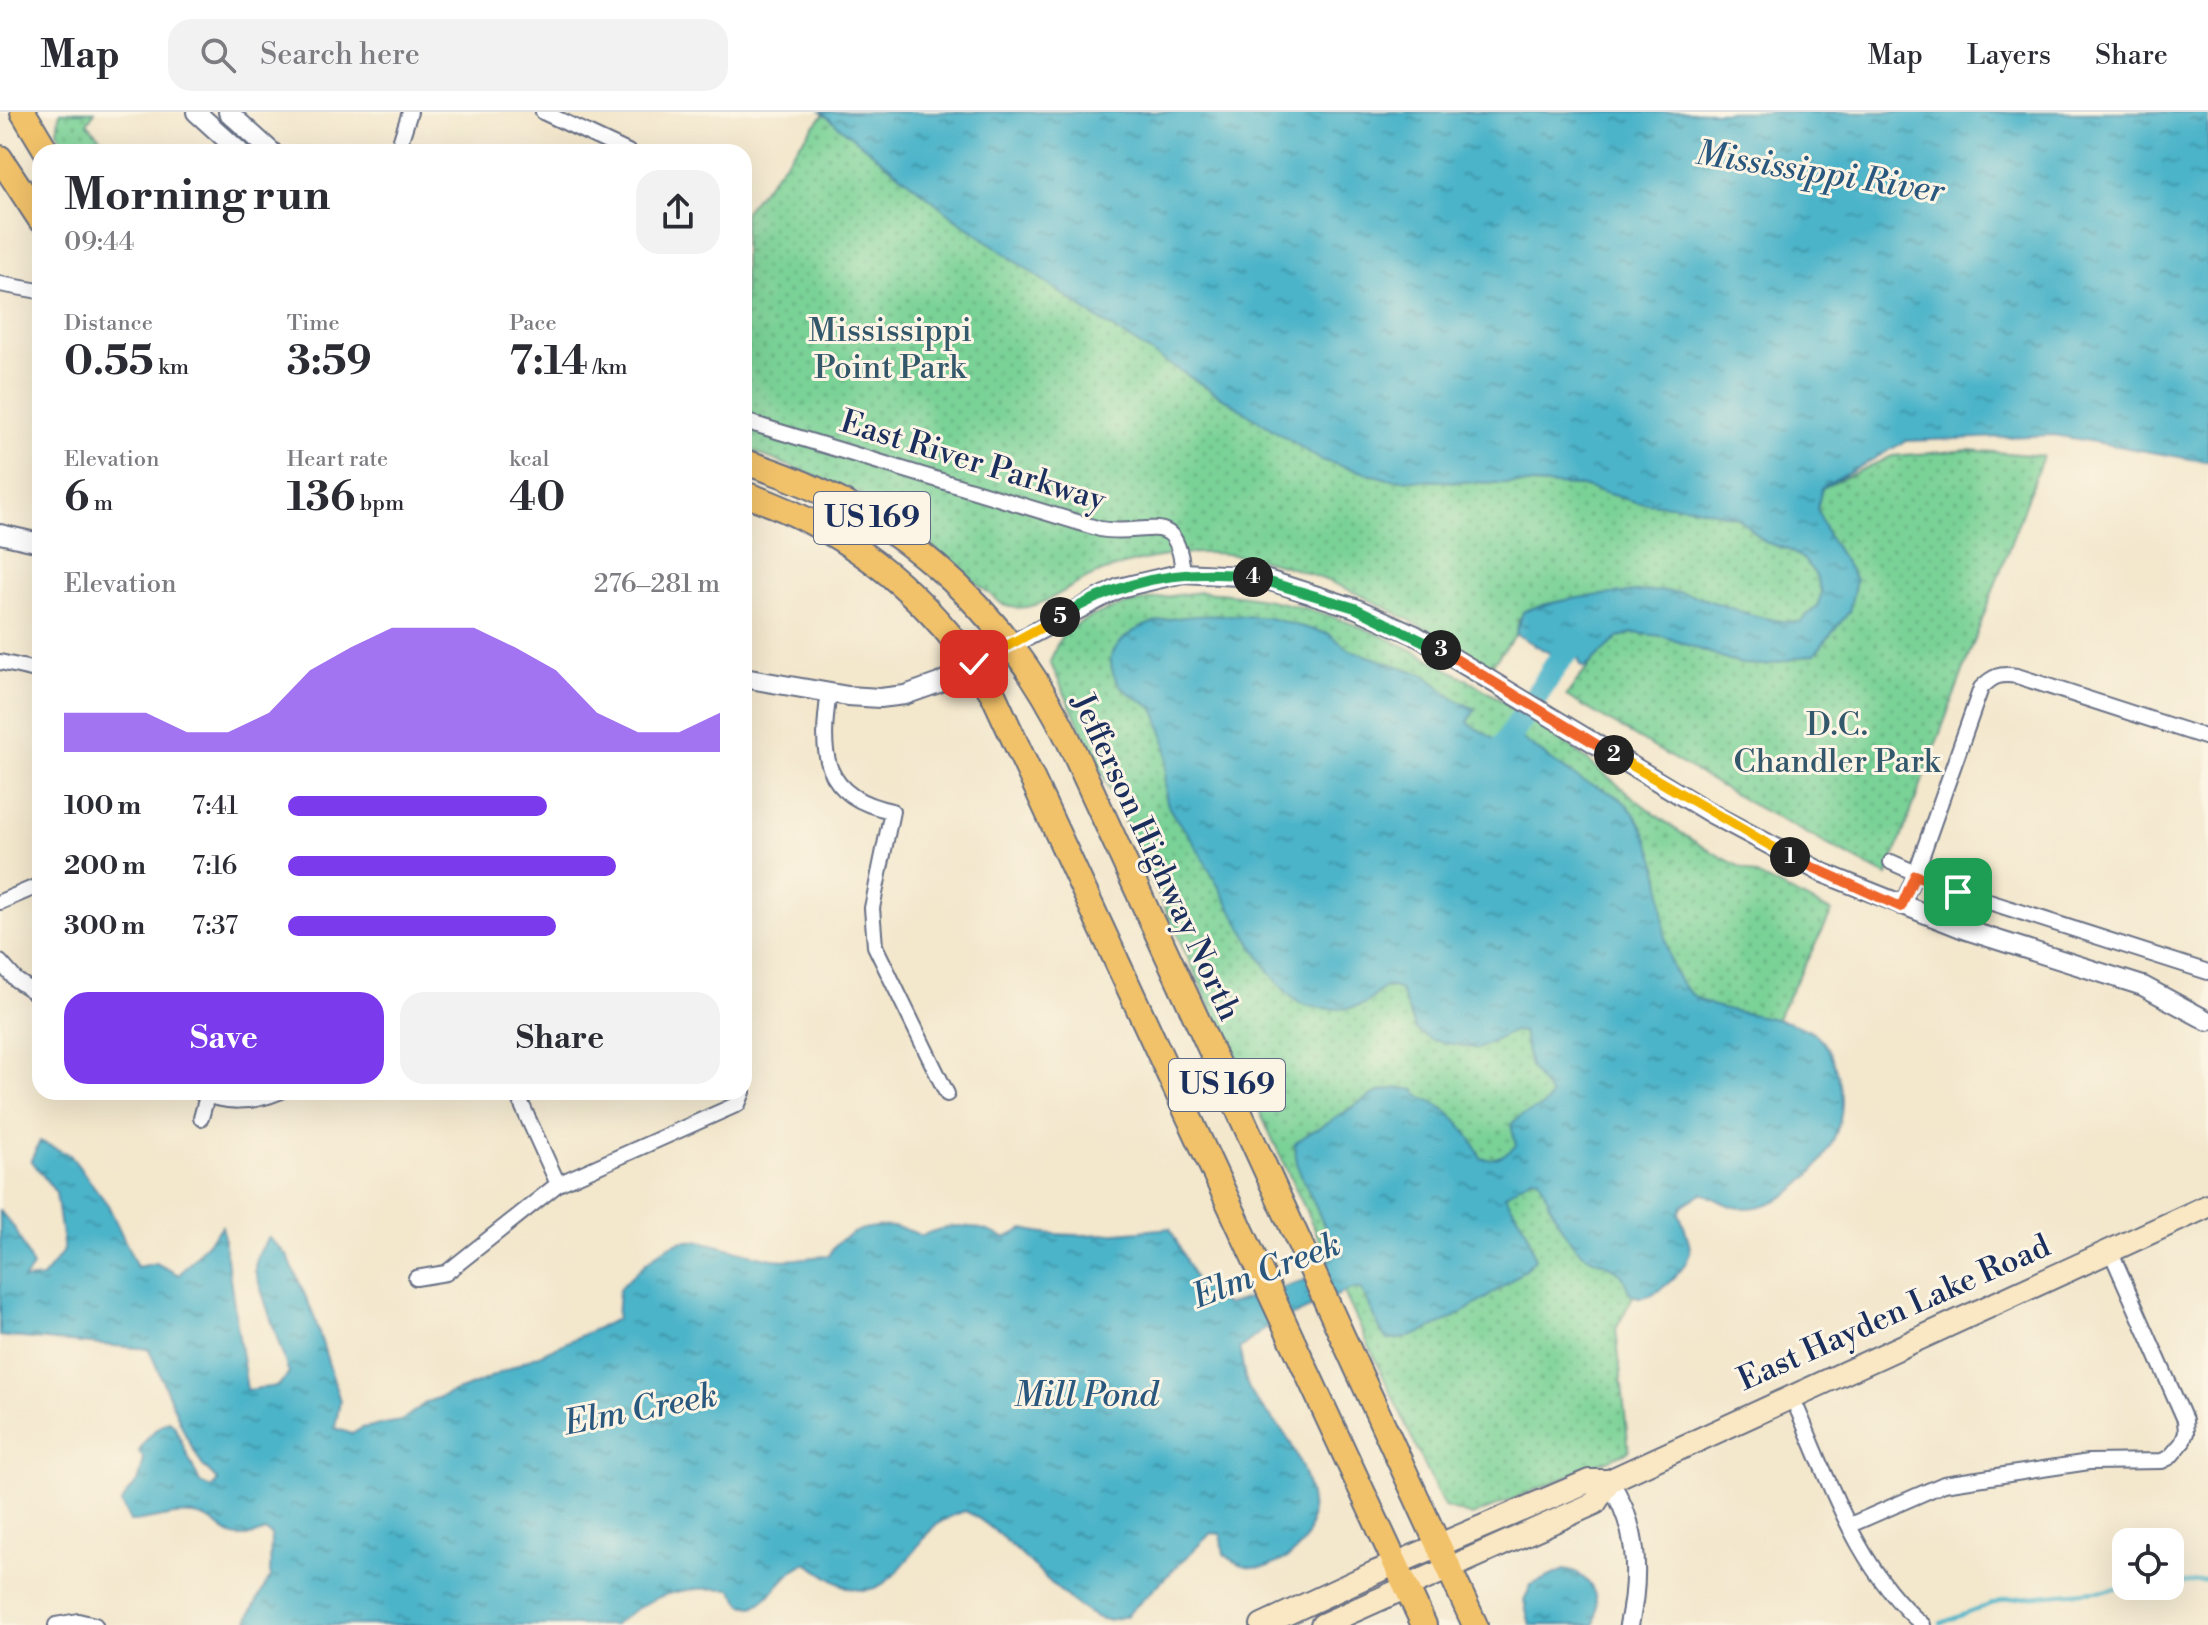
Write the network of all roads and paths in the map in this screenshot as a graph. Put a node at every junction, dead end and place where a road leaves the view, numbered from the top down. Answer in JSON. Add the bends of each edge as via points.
{"nodes":[{"id":1,"x":23,"y":112,"type":"edge"},
{"id":2,"x":196,"y":112,"type":"edge"},
{"id":3,"x":228,"y":112,"type":"edge"},
{"id":4,"x":410,"y":112,"type":"edge"},
{"id":5,"x":543,"y":112,"type":"edge"},
{"id":6,"x":42,"y":144,"type":"edge"},
{"id":7,"x":231,"y":144,"type":"edge"},
{"id":8,"x":263,"y":144,"type":"edge"},
{"id":9,"x":400,"y":144,"type":"edge"},
{"id":10,"x":611,"y":144,"type":"edge"},
{"id":11,"x":0,"y":158,"type":"edge"},
{"id":12,"x":32,"y":207,"type":"edge"},
{"id":13,"x":0,"y":284,"type":"edge"},
{"id":14,"x":32,"y":290,"type":"edge"},
{"id":15,"x":752,"y":423,"type":"edge"},
{"id":16,"x":752,"y":465,"type":"edge"},
{"id":17,"x":752,"y":497,"type":"edge"},
{"id":18,"x":0,"y":534,"type":"edge"},
{"id":19,"x":32,"y":541,"type":"edge"},
{"id":20,"x":1183,"y":573,"type":"junction"},
{"id":21,"x":1012,"y":644,"type":"junction"},
{"id":22,"x":0,"y":662,"type":"edge"},
{"id":23,"x":974,"y":664,"type":"junction"},
{"id":24,"x":32,"y":669,"type":"edge"},
{"id":25,"x":752,"y":679,"type":"edge"},
{"id":26,"x":829,"y":692,"type":"junction"},
{"id":27,"x":2208,"y":738,"type":"edge"},
{"id":28,"x":1891,"y":862,"type":"dead end"},
{"id":29,"x":1915,"y":875,"type":"junction"},
{"id":30,"x":32,"y":888,"type":"edge"},
{"id":31,"x":0,"y":902,"type":"edge"},
{"id":32,"x":1901,"y":907,"type":"junction"},
{"id":33,"x":0,"y":962,"type":"edge"},
{"id":34,"x":2208,"y":972,"type":"edge"},
{"id":35,"x":32,"y":991,"type":"edge"},
{"id":36,"x":2175,"y":1001,"type":"junction"},
{"id":37,"x":2208,"y":1008,"type":"edge"},
{"id":38,"x":2208,"y":1021,"type":"edge"},
{"id":39,"x":947,"y":1094,"type":"dead end"},
{"id":40,"x":202,"y":1100,"type":"edge"},
{"id":41,"x":520,"y":1100,"type":"edge"},
{"id":42,"x":740,"y":1100,"type":"edge"},
{"id":43,"x":201,"y":1118,"type":"dead end"},
{"id":44,"x":558,"y":1184,"type":"junction"},
{"id":45,"x":2208,"y":1206,"type":"edge"},
{"id":46,"x":2110,"y":1250,"type":"junction"},
{"id":47,"x":416,"y":1278,"type":"dead end"},
{"id":48,"x":1791,"y":1395,"type":"junction"},
{"id":49,"x":1609,"y":1481,"type":"junction"},
{"id":50,"x":1850,"y":1525,"type":"junction"},
{"id":51,"x":1423,"y":1567,"type":"junction"},
{"id":52,"x":56,"y":1625,"type":"edge"},
{"id":53,"x":95,"y":1625,"type":"edge"},
{"id":54,"x":1262,"y":1625,"type":"edge"},
{"id":55,"x":1322,"y":1625,"type":"edge"},
{"id":56,"x":1424,"y":1625,"type":"edge"},
{"id":57,"x":1475,"y":1625,"type":"edge"},
{"id":58,"x":1629,"y":1625,"type":"edge"},
{"id":59,"x":1923,"y":1625,"type":"edge"}],
"edges":[{"from":1,"to":6,"type":"highway"},
{"from":2,"to":7,"type":"street"},
{"from":3,"to":8,"type":"street"},
{"from":4,"to":9,"type":"street"},
{"from":5,"to":10,"type":"street"},
{"from":11,"to":12,"type":"highway"},
{"from":13,"to":14,"type":"street"},
{"from":15,"to":20,"type":"street","name":"East River Parkway","via":[[1100,529],[1168,530],[1181,547]]},
{"from":16,"to":21,"type":"highway","name":"Jefferson Highway North","number":"US 169","via":[[807,484],[872,518],[935,563]]},
{"from":17,"to":23,"type":"highway","number":"US 169","via":[[802,517],[871,558],[933,614]]},
{"from":18,"to":19,"type":"street"},
{"from":20,"to":21,"type":"street","via":[[1096,597]]},
{"from":20,"to":32,"type":"street","via":[[1258,577],[1403,629],[1751,836]]},
{"from":21,"to":23,"type":"street"},
{"from":21,"to":51,"type":"highway","name":"Jefferson Highway North","number":"US 169","via":[[1063,728],[1330,1305]]},
{"from":22,"to":24,"type":"street"},
{"from":23,"to":26,"type":"street","via":[[905,695]]},
{"from":23,"to":51,"type":"highway","name":"Jefferson Highway North","number":"US 169","via":[[1019,745],[1286,1324]]},
{"from":25,"to":26,"type":"street"},
{"from":26,"to":39,"type":"street","via":[[823,739],[828,767],[853,799],[892,811],[872,908],[875,946]]},
{"from":27,"to":29,"type":"street","via":[[2017,676],[1991,677],[1981,688]]},
{"from":28,"to":29,"type":"street"},
{"from":29,"to":32,"type":"street"},
{"from":29,"to":34,"type":"street"},
{"from":30,"to":31,"type":"street"},
{"from":32,"to":36,"type":"street","via":[[2111,974]]},
{"from":33,"to":35,"type":"street"},
{"from":36,"to":37,"type":"street"},
{"from":36,"to":38,"type":"street"},
{"from":40,"to":43,"type":"street"},
{"from":41,"to":44,"type":"street"},
{"from":42,"to":44,"type":"street"},
{"from":44,"to":47,"type":"street","via":[[446,1273]]},
{"from":45,"to":46,"type":"main road","name":"East Hayden Lake Road"},
{"from":46,"to":48,"type":"main road","name":"East Hayden Lake Road"},
{"from":46,"to":50,"type":"street","via":[[2183,1416],[2186,1433],[2170,1457],[2089,1462],[1944,1484]]},
{"from":48,"to":49,"type":"main road","name":"East Hayden Lake Road"},
{"from":48,"to":50,"type":"street"},
{"from":49,"to":51,"type":"main road","name":"East Hayden Lake Road","via":[[1595,1503]]},
{"from":49,"to":58,"type":"street","via":[[1625,1509],[1634,1545],[1636,1584]]},
{"from":50,"to":59,"type":"street","via":[[1887,1591]]},
{"from":51,"to":54,"type":"main road","name":"East Hayden Lake Road"},
{"from":51,"to":55,"type":"main road","name":"East Hayden Lake Road"},
{"from":51,"to":56,"type":"highway","name":"Jefferson Highway North","number":"US 169"},
{"from":51,"to":57,"type":"highway","name":"Jefferson Highway North","number":"US 169"},
{"from":52,"to":53,"type":"street"}]}
